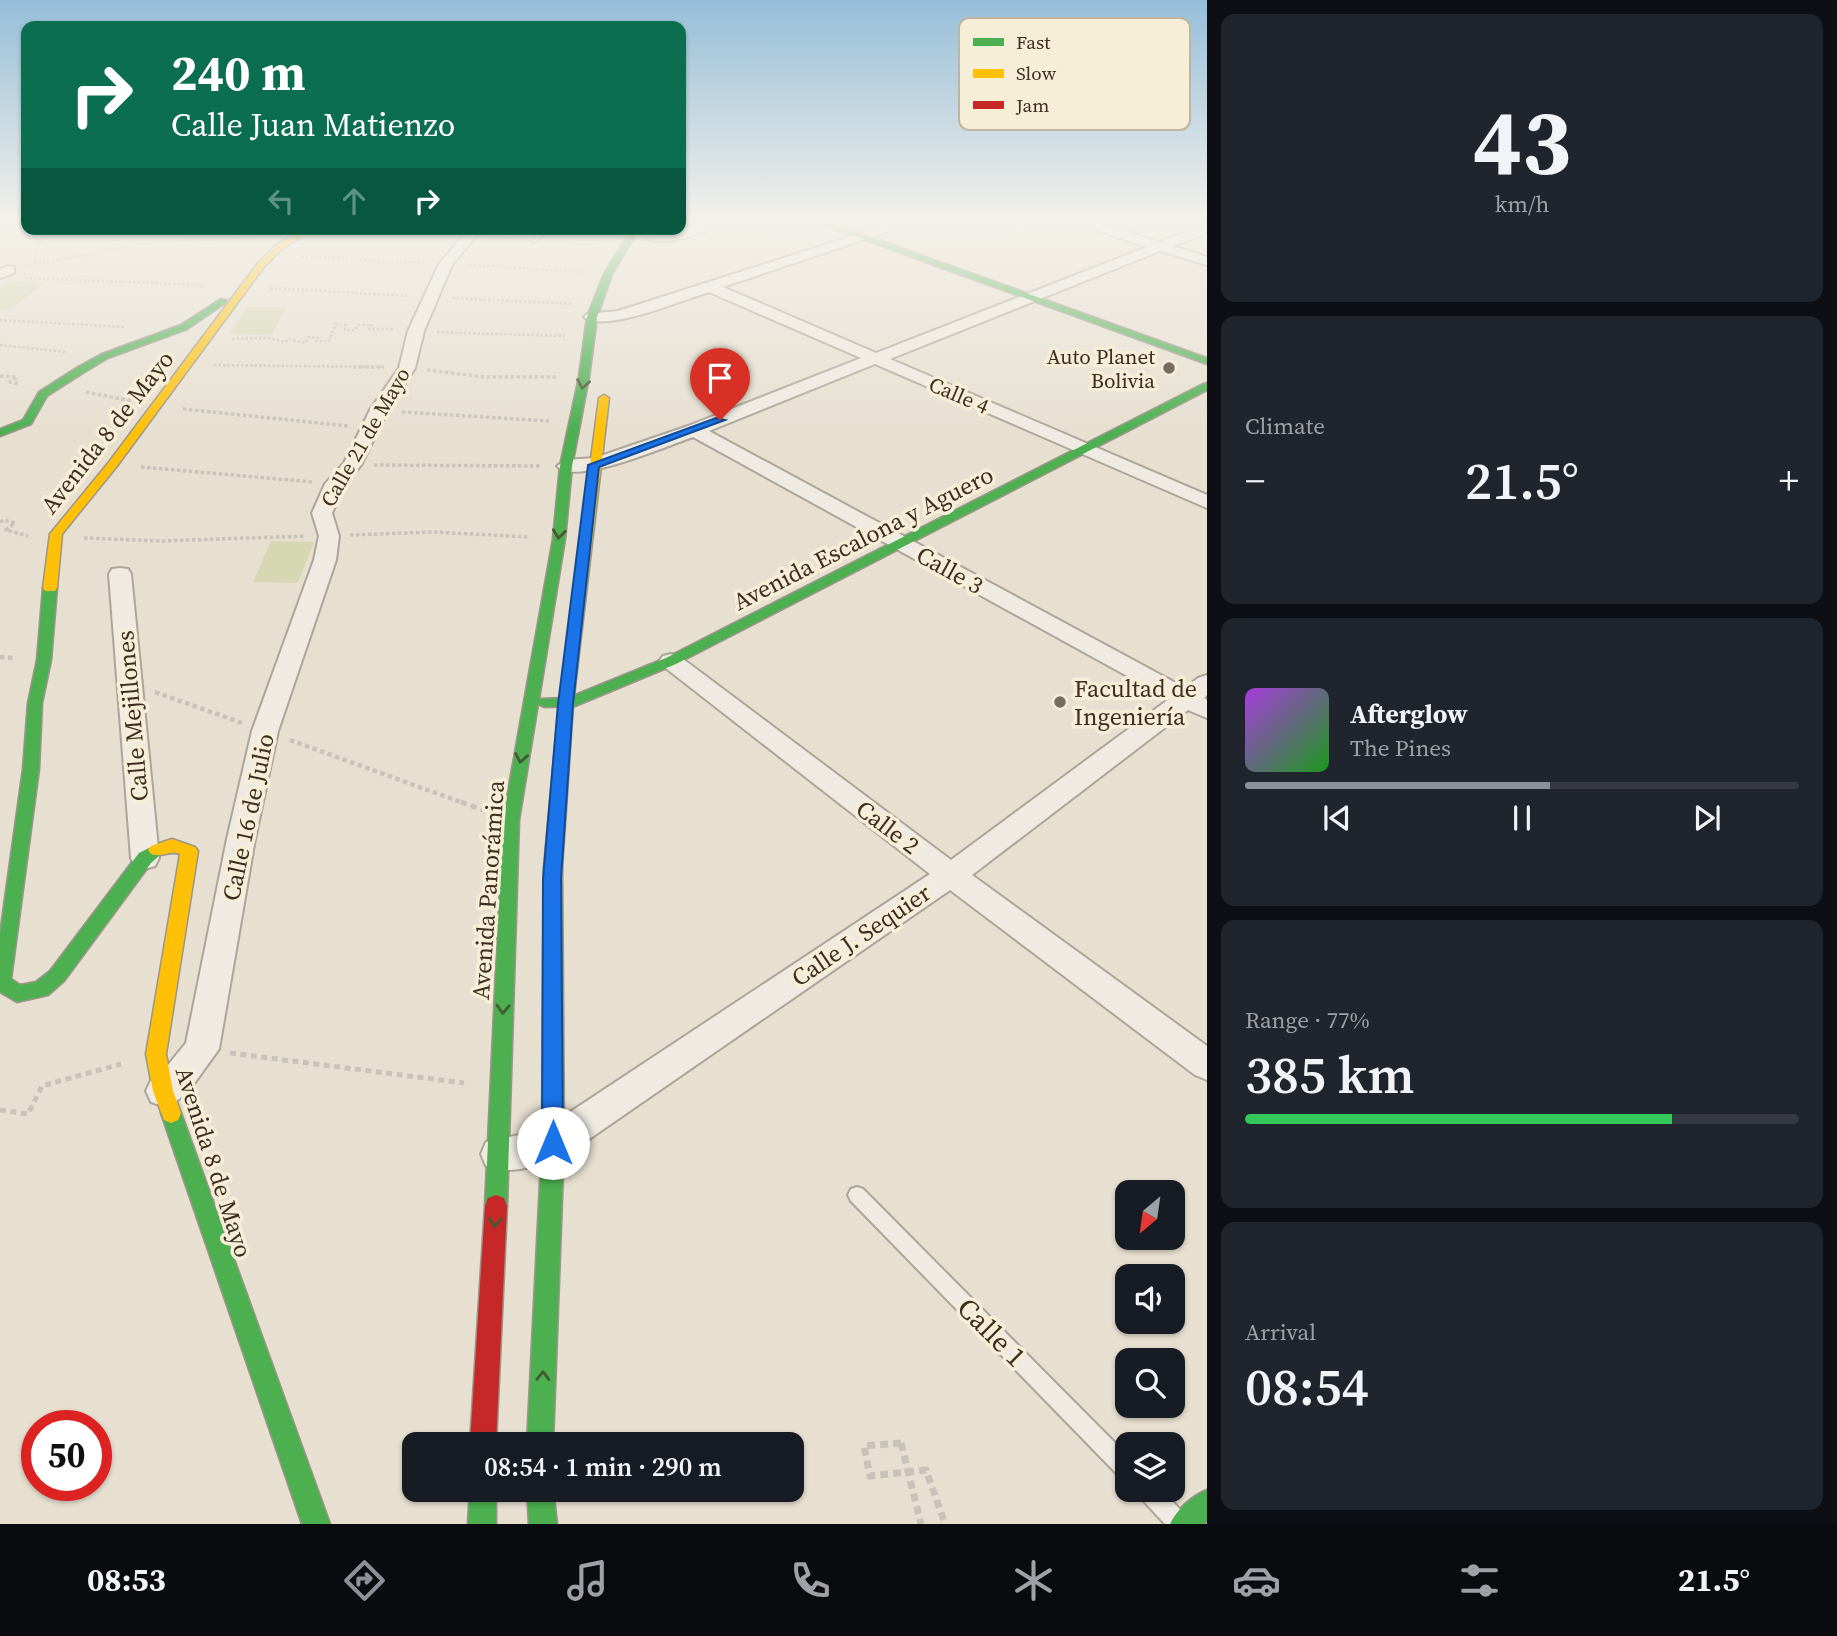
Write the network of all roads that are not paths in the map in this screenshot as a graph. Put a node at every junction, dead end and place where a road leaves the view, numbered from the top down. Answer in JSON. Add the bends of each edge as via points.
{"nodes":[{"id":1,"x":435,"y":290,"type":"edge"},
{"id":2,"x":604,"y":290,"type":"edge"},
{"id":3,"x":702,"y":290,"type":"edge"},
{"id":4,"x":717,"y":290,"type":"edge"},
{"id":5,"x":1007,"y":290,"type":"edge"},
{"id":6,"x":1049,"y":290,"type":"edge"},
{"id":7,"x":241,"y":292,"type":"joint"},
{"id":8,"x":623,"y":298,"type":"dead end"},
{"id":9,"x":1029,"y":298,"type":"junction"},
{"id":10,"x":594,"y":311,"type":"junction"},
{"id":11,"x":616,"y":323,"type":"junction"},
{"id":12,"x":875,"y":359,"type":"junction"},
{"id":13,"x":1207,"y":361,"type":"edge"},
{"id":14,"x":606,"y":384,"type":"dead end"},
{"id":15,"x":1207,"y":386,"type":"edge"},
{"id":16,"x":694,"y":430,"type":"junction"},
{"id":17,"x":0,"y":433,"type":"edge"},
{"id":18,"x":1085,"y":450,"type":"junction"},
{"id":19,"x":594,"y":465,"type":"junction"},
{"id":20,"x":566,"y":466,"type":"junction"},
{"id":21,"x":1207,"y":502,"type":"edge"},
{"id":22,"x":329,"y":536,"type":"joint"},
{"id":23,"x":902,"y":544,"type":"junction"},
{"id":24,"x":120,"y":575,"type":"dead end"},
{"id":25,"x":671,"y":661,"type":"junction"},
{"id":26,"x":1200,"y":697,"type":"edge"},
{"id":27,"x":531,"y":701,"type":"junction"},
{"id":28,"x":566,"y":704,"type":"junction"},
{"id":29,"x":145,"y":858,"type":"junction"},
{"id":30,"x":951,"y":875,"type":"junction"},
{"id":31,"x":1207,"y":1065,"type":"edge"},
{"id":32,"x":163,"y":1091,"type":"junction"},
{"id":33,"x":553,"y":1143,"type":"junction"},
{"id":34,"x":499,"y":1154,"type":"junction"},
{"id":35,"x":857,"y":1195,"type":"dead end"},
{"id":36,"x":484,"y":1432,"type":"edge"},
{"id":37,"x":541,"y":1432,"type":"edge"},
{"id":38,"x":1115,"y":1458,"type":"edge"},
{"id":39,"x":483,"y":1502,"type":"edge"},
{"id":40,"x":541,"y":1502,"type":"edge"},
{"id":41,"x":1159,"y":1502,"type":"edge"},
{"id":42,"x":1207,"y":1503,"type":"edge"},
{"id":43,"x":316,"y":1524,"type":"edge"},
{"id":44,"x":482,"y":1524,"type":"edge"},
{"id":45,"x":543,"y":1524,"type":"edge"},
{"id":46,"x":1182,"y":1524,"type":"edge"}],
"edges":[{"from":1,"to":22,"type":"street","name":"Calle 21 de Mayo","via":[[416,331],[407,368],[322,513]]},
{"from":2,"to":10,"type":"street","name":"Avenida Panorámica"},
{"from":3,"to":11,"type":"street"},
{"from":4,"to":12,"type":"street","name":"Calle 4"},
{"from":5,"to":9,"type":"street"},
{"from":6,"to":9,"type":"street"},
{"from":7,"to":17,"type":"street","via":[[198,320],[105,356],[43,394],[27,422]]},
{"from":7,"to":29,"type":"street","name":"Avenida 8 de Mayo","via":[[52,544],[44,660],[35,703],[31,769],[3,983],[17,994],[30,994],[57,976]]},
{"from":8,"to":11,"type":"street"},
{"from":9,"to":12,"type":"street"},
{"from":9,"to":13,"type":"street"},
{"from":10,"to":11,"type":"street"},
{"from":10,"to":20,"type":"street","name":"Avenida Panorámica","one_way":true},
{"from":12,"to":16,"type":"street"},
{"from":12,"to":18,"type":"street","name":"Calle 4"},
{"from":14,"to":19,"type":"street"},
{"from":15,"to":18,"type":"street","name":"Avenida Escalona y Aguero"},
{"from":16,"to":19,"type":"street"},
{"from":16,"to":23,"type":"street","name":"Calle 3"},
{"from":18,"to":21,"type":"street","name":"Calle 4"},
{"from":18,"to":23,"type":"street","name":"Avenida Escalona y Aguero"},
{"from":19,"to":20,"type":"street"},
{"from":19,"to":28,"type":"street"},
{"from":20,"to":27,"type":"street","name":"Avenida Panorámica","one_way":true,"via":[[559,539]]},
{"from":22,"to":32,"type":"street","name":"Calle 16 de Julio","via":[[318,582],[265,732],[202,1049]]},
{"from":23,"to":25,"type":"street","name":"Avenida Escalona y Aguero"},
{"from":23,"to":26,"type":"street","name":"Calle 3"},
{"from":24,"to":29,"type":"street","name":"Calle Mejillones"},
{"from":25,"to":28,"type":"street","name":"Avenida Escalona y Aguero"},
{"from":25,"to":30,"type":"street","name":"Calle 2"},
{"from":26,"to":30,"type":"street","name":"Calle J. Sequier"},
{"from":27,"to":28,"type":"street","name":"Avenida Escalona y Aguero"},
{"from":27,"to":34,"type":"street","name":"Avenida Panorámica","one_way":true,"via":[[511,820]]},
{"from":28,"to":33,"type":"street","via":[[552,879]]},
{"from":29,"to":32,"type":"street","name":"Avenida 8 de Mayo","via":[[161,847],[178,844],[191,856],[156,1054]]},
{"from":30,"to":31,"type":"street","name":"Calle 2"},
{"from":30,"to":33,"type":"street","name":"Calle J. Sequier"},
{"from":32,"to":43,"type":"street","name":"Avenida 8 de Mayo"},
{"from":33,"to":34,"type":"street","name":"Calle J. Sequier"},
{"from":37,"to":33,"type":"street","one_way":true},
{"from":34,"to":36,"type":"street","name":"Avenida Panorámica","one_way":true},
{"from":35,"to":38,"type":"lane","name":"Calle 1"},
{"from":39,"to":44,"type":"street"},
{"from":40,"to":45,"type":"street"},
{"from":41,"to":46,"type":"lane"},
{"from":42,"to":46,"type":"street"}]}
